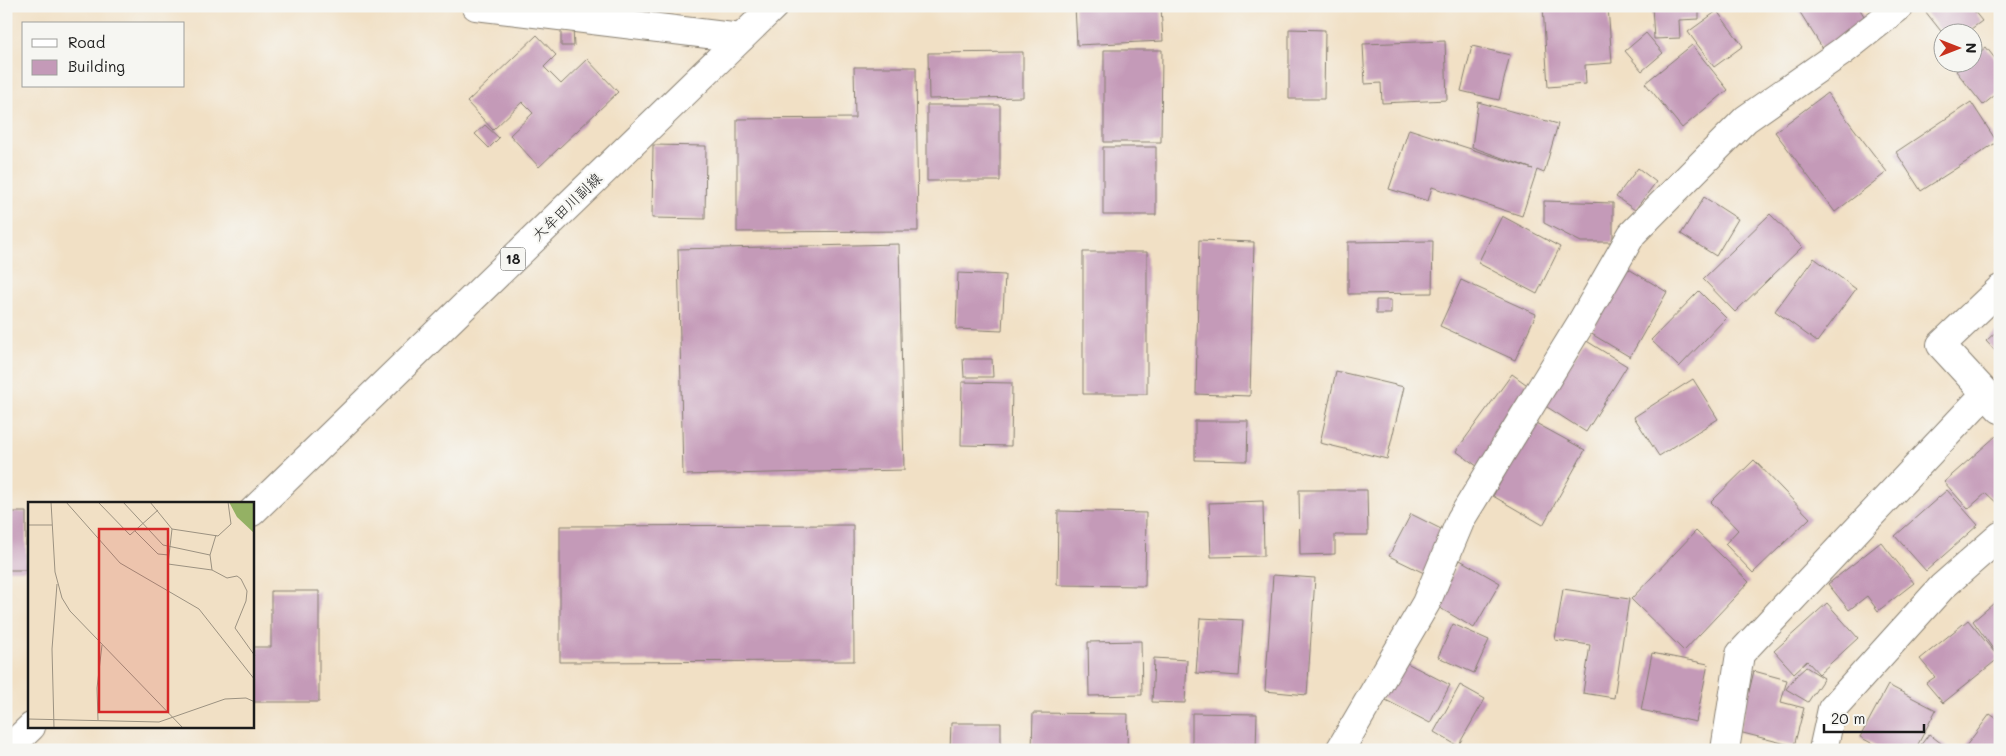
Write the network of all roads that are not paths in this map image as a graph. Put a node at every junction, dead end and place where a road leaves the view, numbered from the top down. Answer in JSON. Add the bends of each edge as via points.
{"nodes":[{"id":1,"x":476,"y":6,"type":"edge"},
{"id":2,"x":774,"y":6,"type":"edge"},
{"id":3,"x":1900,"y":6,"type":"edge"},
{"id":4,"x":740,"y":38,"type":"junction"},
{"id":5,"x":2000,"y":289,"type":"edge"},
{"id":6,"x":1992,"y":402,"type":"edge"},
{"id":7,"x":254,"y":510,"type":"edge"},
{"id":8,"x":2000,"y":536,"type":"edge"},
{"id":9,"x":30,"y":728,"type":"edge"},
{"id":10,"x":8,"y":750,"type":"edge"},
{"id":11,"x":1340,"y":750,"type":"edge"},
{"id":12,"x":1725,"y":750,"type":"edge"},
{"id":13,"x":1823,"y":750,"type":"edge"}],
"edges":[{"from":1,"to":4,"type":"street"},
{"from":2,"to":4,"type":"street","name":"大牟田川副線","number":"18"},
{"from":3,"to":11,"type":"street","via":[[1843,51],[1746,118],[1632,234],[1460,519],[1426,603]]},
{"from":4,"to":7,"type":"street","name":"大牟田川副線","number":"18"},
{"from":5,"to":6,"type":"street","via":[[1941,345]]},
{"from":6,"to":12,"type":"street","via":[[1740,654]]},
{"from":8,"to":13,"type":"street","via":[[1942,587],[1832,708]]},
{"from":9,"to":10,"type":"street"}]}
